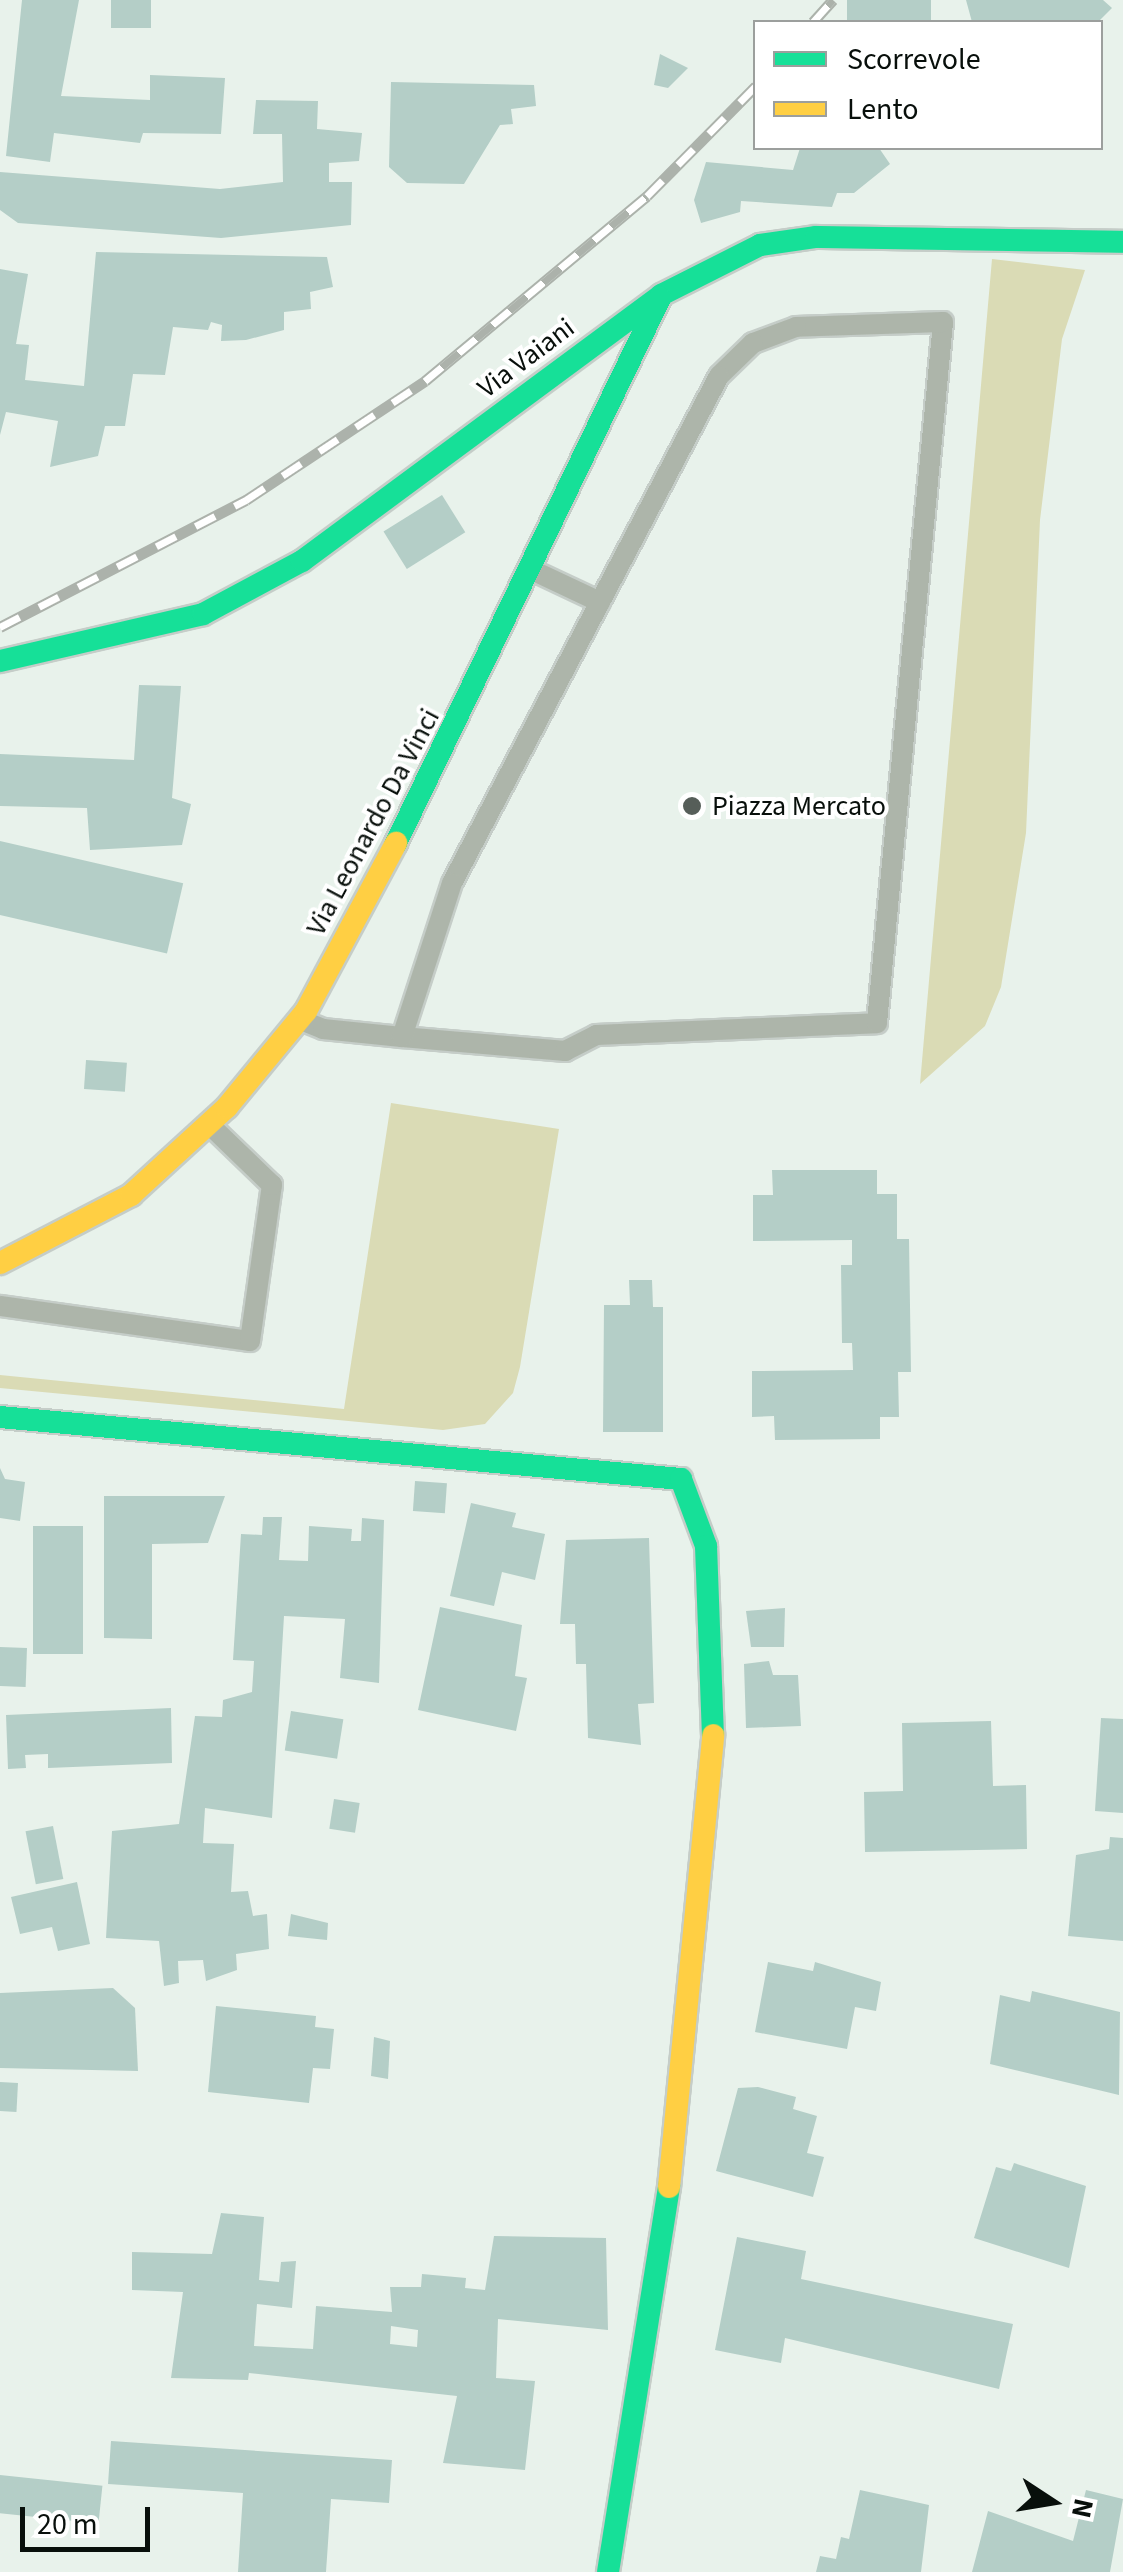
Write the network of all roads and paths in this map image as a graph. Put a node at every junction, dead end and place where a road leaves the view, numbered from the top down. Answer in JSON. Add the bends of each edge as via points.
{"nodes":[{"id":1,"x":1123,"y":242,"type":"edge"},
{"id":2,"x":661,"y":295,"type":"junction"},
{"id":3,"x":534,"y":571,"type":"junction"},
{"id":4,"x":600,"y":602,"type":"junction"},
{"id":5,"x":0,"y":661,"type":"edge"},
{"id":6,"x":299,"y":1020,"type":"junction"},
{"id":7,"x":402,"y":1037,"type":"junction"},
{"id":8,"x":208,"y":1124,"type":"junction"},
{"id":9,"x":0,"y":1263,"type":"edge"},
{"id":10,"x":0,"y":1306,"type":"edge"},
{"id":11,"x":0,"y":1417,"type":"edge"},
{"id":12,"x":608,"y":2572,"type":"edge"}],
"edges":[{"from":1,"to":2,"type":"street","name":"Via Vaiani","via":[[816,236],[760,245]]},
{"from":2,"to":3,"type":"street","name":"Via Leonardo Da Vinci"},
{"from":2,"to":5,"type":"street","name":"Via Vaiani","via":[[302,561],[203,614]]},
{"from":3,"to":4,"type":"lane"},
{"from":3,"to":6,"type":"street","name":"Via Leonardo Da Vinci"},
{"from":4,"to":7,"type":"lane","via":[[452,884]]},
{"from":4,"to":7,"type":"lane","via":[[719,376],[753,343],[796,327],[943,322],[876,1023],[596,1035],[565,1051]]},
{"from":6,"to":7,"type":"lane"},
{"from":6,"to":8,"type":"street","name":"Via Leonardo Da Vinci"},
{"from":8,"to":9,"type":"street","name":"Via Leonardo Da Vinci","via":[[131,1195]]},
{"from":8,"to":10,"type":"lane","via":[[272,1185],[250,1340]]},
{"from":11,"to":12,"type":"street","via":[[681,1479],[706,1546],[714,1785],[670,2178]]}]}
